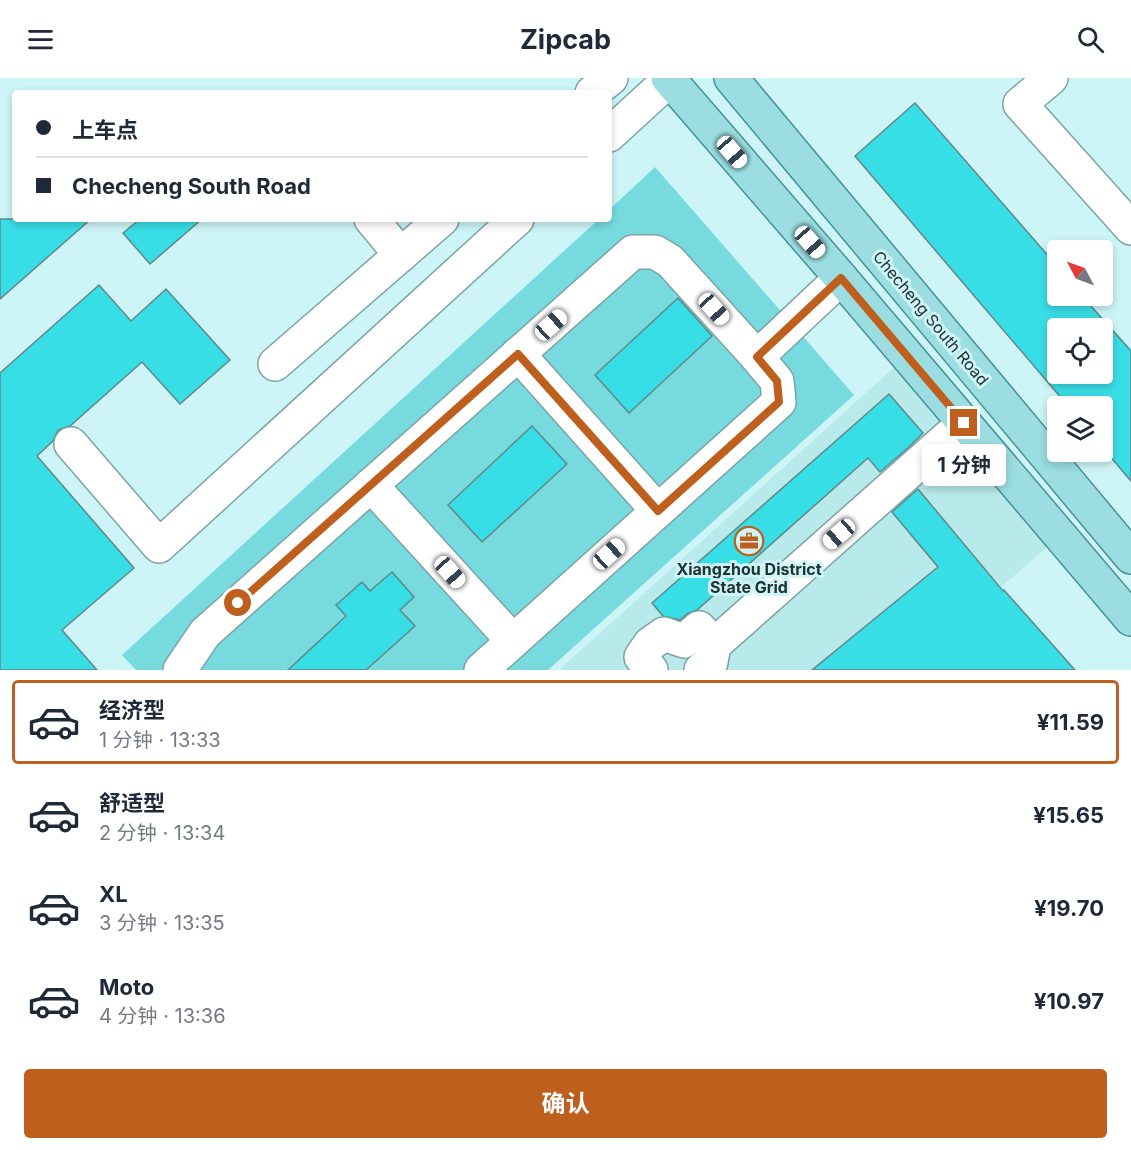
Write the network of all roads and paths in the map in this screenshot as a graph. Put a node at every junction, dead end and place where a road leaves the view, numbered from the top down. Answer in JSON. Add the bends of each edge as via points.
{"nodes":[{"id":1,"x":611,"y":78,"type":"edge"},
{"id":2,"x":731,"y":78,"type":"edge"},
{"id":3,"x":1051,"y":78,"type":"edge"},
{"id":4,"x":669,"y":79,"type":"edge"},
{"id":5,"x":596,"y":90,"type":"edge"},
{"id":6,"x":612,"y":132,"type":"edge"},
{"id":7,"x":373,"y":222,"type":"edge"},
{"id":8,"x":438,"y":222,"type":"edge"},
{"id":9,"x":514,"y":222,"type":"edge"},
{"id":10,"x":1131,"y":228,"type":"edge"},
{"id":11,"x":400,"y":255,"type":"junction"},
{"id":12,"x":841,"y":278,"type":"junction"},
{"id":13,"x":518,"y":354,"type":"junction"},
{"id":14,"x":757,"y":357,"type":"junction"},
{"id":15,"x":275,"y":364,"type":"dead end"},
{"id":16,"x":964,"y":423,"type":"junction"},
{"id":17,"x":71,"y":444,"type":"dead end"},
{"id":18,"x":371,"y":485,"type":"junction"},
{"id":19,"x":658,"y":511,"type":"junction"},
{"id":20,"x":1129,"y":554,"type":"edge"},
{"id":21,"x":1121,"y":608,"type":"edge"},
{"id":22,"x":1131,"y":637,"type":"edge"},
{"id":23,"x":513,"y":641,"type":"junction"},
{"id":24,"x":707,"y":657,"type":"edge"},
{"id":25,"x":180,"y":670,"type":"edge"},
{"id":26,"x":481,"y":670,"type":"edge"},
{"id":27,"x":651,"y":670,"type":"edge"}],
"edges":[{"from":1,"to":5,"type":"street"},
{"from":2,"to":20,"type":"main road","name":"Checheng South Road"},
{"from":3,"to":10,"type":"street","via":[[1020,104]]},
{"from":4,"to":6,"type":"street"},
{"from":4,"to":12,"type":"main road"},
{"from":7,"to":11,"type":"street"},
{"from":8,"to":11,"type":"street"},
{"from":9,"to":17,"type":"street","via":[[159,546]]},
{"from":11,"to":15,"type":"street"},
{"from":12,"to":14,"type":"street"},
{"from":12,"to":16,"type":"main road"},
{"from":13,"to":14,"type":"street","via":[[633,252],[655,252],[670,261]]},
{"from":13,"to":18,"type":"street"},
{"from":13,"to":19,"type":"street"},
{"from":14,"to":19,"type":"street","via":[[777,381],[779,402]]},
{"from":16,"to":21,"type":"main road"},
{"from":16,"to":24,"type":"street"},
{"from":18,"to":23,"type":"street"},
{"from":18,"to":25,"type":"street","via":[[205,633]]},
{"from":19,"to":23,"type":"street"},
{"from":21,"to":22,"type":"street"},
{"from":23,"to":26,"type":"street"},
{"from":24,"to":27,"type":"street","via":[[699,628],[684,641],[664,634],[641,657]]}]}
